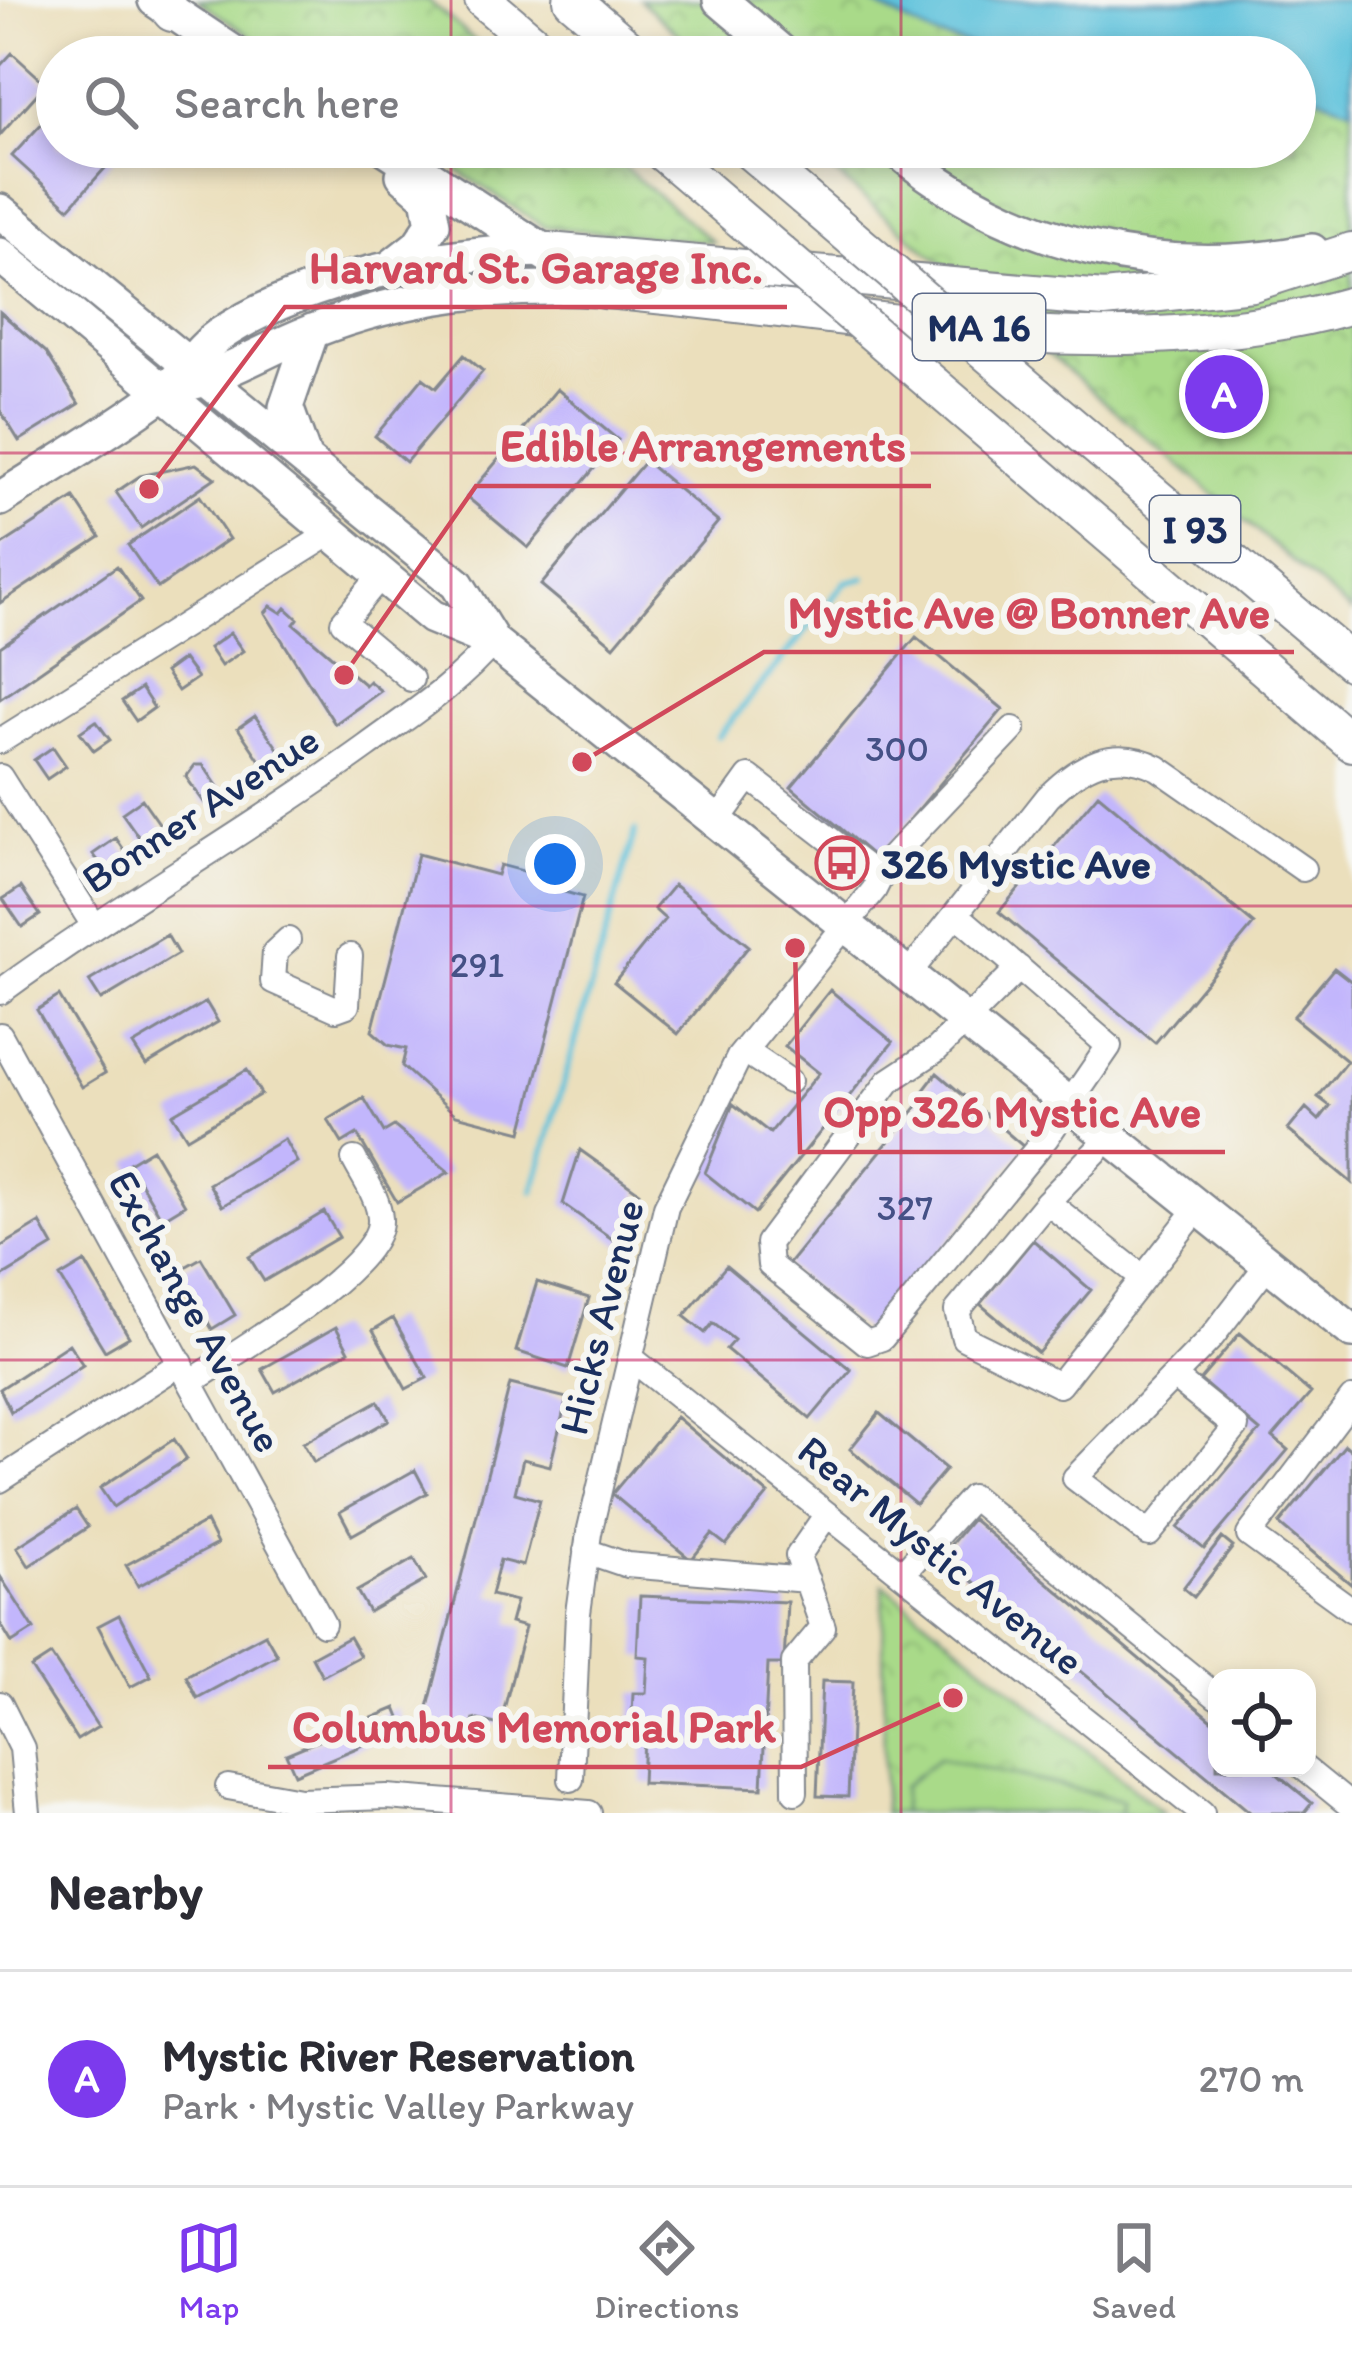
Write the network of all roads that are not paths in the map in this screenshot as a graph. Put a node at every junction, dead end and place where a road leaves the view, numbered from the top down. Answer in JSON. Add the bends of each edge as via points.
{"nodes":[{"id":1,"x":483,"y":0,"type":"edge"},
{"id":2,"x":572,"y":0,"type":"edge"},
{"id":3,"x":720,"y":0,"type":"edge"},
{"id":4,"x":163,"y":4,"type":"edge"},
{"id":5,"x":209,"y":36,"type":"edge"},
{"id":6,"x":525,"y":36,"type":"edge"},
{"id":7,"x":614,"y":36,"type":"edge"},
{"id":8,"x":763,"y":36,"type":"edge"},
{"id":9,"x":397,"y":168,"type":"edge"},
{"id":10,"x":416,"y":168,"type":"edge"},
{"id":11,"x":681,"y":168,"type":"edge"},
{"id":12,"x":770,"y":168,"type":"edge"},
{"id":13,"x":923,"y":168,"type":"edge"},
{"id":14,"x":0,"y":211,"type":"edge"},
{"id":15,"x":1352,"y":247,"type":"edge"},
{"id":16,"x":542,"y":250,"type":"junction"},
{"id":17,"x":0,"y":255,"type":"edge"},
{"id":18,"x":387,"y":269,"type":"junction"},
{"id":19,"x":604,"y":290,"type":"junction"},
{"id":20,"x":1352,"y":305,"type":"edge"},
{"id":21,"x":312,"y":331,"type":"junction"},
{"id":22,"x":199,"y":371,"type":"junction"},
{"id":23,"x":165,"y":392,"type":"junction"},
{"id":24,"x":307,"y":460,"type":"junction"},
{"id":25,"x":0,"y":499,"type":"edge"},
{"id":26,"x":331,"y":533,"type":"junction"},
{"id":27,"x":382,"y":574,"type":"junction"},
{"id":28,"x":493,"y":642,"type":"junction"},
{"id":29,"x":1352,"y":663,"type":"edge"},
{"id":30,"x":411,"y":679,"type":"dead end"},
{"id":31,"x":1013,"y":729,"type":"dead end"},
{"id":32,"x":0,"y":741,"type":"edge"},
{"id":33,"x":1352,"y":742,"type":"edge"},
{"id":34,"x":0,"y":777,"type":"edge"},
{"id":35,"x":718,"y":820,"type":"junction"},
{"id":36,"x":1303,"y":869,"type":"dead end"},
{"id":37,"x":880,"y":878,"type":"junction"},
{"id":38,"x":956,"y":914,"type":"junction"},
{"id":39,"x":93,"y":924,"type":"junction"},
{"id":40,"x":844,"y":924,"type":"junction"},
{"id":41,"x":288,"y":940,"type":"dead end"},
{"id":42,"x":350,"y":956,"type":"dead end"},
{"id":43,"x":1019,"y":968,"type":"junction"},
{"id":44,"x":909,"y":973,"type":"junction"},
{"id":45,"x":0,"y":992,"type":"edge"},
{"id":46,"x":967,"y":1019,"type":"junction"},
{"id":47,"x":0,"y":1035,"type":"edge"},
{"id":48,"x":745,"y":1051,"type":"junction"},
{"id":49,"x":788,"y":1081,"type":"dead end"},
{"id":50,"x":1070,"y":1105,"type":"junction"},
{"id":51,"x":1111,"y":1136,"type":"junction"},
{"id":52,"x":354,"y":1159,"type":"dead end"},
{"id":53,"x":1046,"y":1202,"type":"junction"},
{"id":54,"x":1199,"y":1207,"type":"junction"},
{"id":55,"x":1268,"y":1264,"type":"junction"},
{"id":56,"x":1142,"y":1277,"type":"junction"},
{"id":57,"x":1352,"y":1331,"type":"edge"},
{"id":58,"x":631,"y":1358,"type":"junction"},
{"id":59,"x":186,"y":1372,"type":"junction"},
{"id":60,"x":1174,"y":1377,"type":"junction"},
{"id":61,"x":1352,"y":1399,"type":"edge"},
{"id":62,"x":0,"y":1480,"type":"edge"},
{"id":63,"x":827,"y":1514,"type":"junction"},
{"id":64,"x":586,"y":1551,"type":"junction"},
{"id":65,"x":902,"y":1574,"type":"junction"},
{"id":66,"x":806,"y":1580,"type":"junction"},
{"id":67,"x":1352,"y":1610,"type":"edge"},
{"id":68,"x":323,"y":1624,"type":"dead end"},
{"id":69,"x":1208,"y":1690,"type":"edge"},
{"id":70,"x":3,"y":1714,"type":"edge"},
{"id":71,"x":1314,"y":1777,"type":"edge"},
{"id":72,"x":571,"y":1779,"type":"dead end"},
{"id":73,"x":228,"y":1787,"type":"dead end"},
{"id":74,"x":795,"y":1792,"type":"dead end"},
{"id":75,"x":370,"y":1805,"type":"edge"},
{"id":76,"x":1351,"y":1810,"type":"edge"},
{"id":77,"x":579,"y":1812,"type":"edge"},
{"id":78,"x":28,"y":1813,"type":"edge"},
{"id":79,"x":1202,"y":1813,"type":"edge"}],
"edges":[{"from":1,"to":6,"type":"highway"},
{"from":2,"to":7,"type":"highway"},
{"from":3,"to":8,"type":"main road"},
{"from":4,"to":5,"type":"main road"},
{"from":9,"to":18,"type":"main road","via":[[418,184],[433,215],[427,236]]},
{"from":10,"to":16,"type":"main road","number":"MA 16"},
{"from":11,"to":33,"type":"highway","number":"I 93","bridge":true},
{"from":12,"to":29,"type":"highway","number":"I 93","bridge":true},
{"from":13,"to":15,"type":"main road","number":"MA 16","via":[[982,209],[1106,253],[1204,264]]},
{"from":14,"to":22,"type":"main road"},
{"from":15,"to":16,"type":"highway","via":[[1252,284],[1104,299]]},
{"from":16,"to":18,"type":"main road"},
{"from":16,"to":19,"type":"highway","number":"MA 16"},
{"from":17,"to":23,"type":"main road"},
{"from":18,"to":22,"type":"main road","via":[[242,323],[215,338]]},
{"from":19,"to":20,"type":"highway","number":"MA 16","via":[[1112,338],[1242,329]]},
{"from":19,"to":21,"type":"main road","via":[[435,298]]},
{"from":21,"to":22,"type":"main road"},
{"from":21,"to":24,"type":"main road","via":[[286,407]]},
{"from":22,"to":23,"type":"main road"},
{"from":22,"to":24,"type":"main road"},
{"from":23,"to":25,"type":"main road"},
{"from":23,"to":26,"type":"main road"},
{"from":24,"to":28,"type":"main road","via":[[457,584]]},
{"from":26,"to":27,"type":"main road"},
{"from":26,"to":32,"type":"street"},
{"from":27,"to":28,"type":"main road","via":[[432,616]]},
{"from":27,"to":30,"type":"street","via":[[343,622]]},
{"from":28,"to":35,"type":"main road"},
{"from":28,"to":39,"type":"street","name":"Bonner Avenue","via":[[465,675],[297,797]]},
{"from":31,"to":37,"type":"street","name":"Hicks Avenue"},
{"from":34,"to":39,"type":"street"},
{"from":35,"to":37,"type":"street","via":[[749,777]]},
{"from":35,"to":40,"type":"main road"},
{"from":36,"to":38,"type":"street","via":[[1158,767],[1117,757],[1074,771]]},
{"from":37,"to":40,"type":"street","name":"Hicks Avenue"},
{"from":38,"to":43,"type":"street"},
{"from":38,"to":44,"type":"street"},
{"from":39,"to":45,"type":"street","name":"Bonner Avenue"},
{"from":40,"to":44,"type":"main road"},
{"from":40,"to":48,"type":"street","name":"Hicks Avenue"},
{"from":41,"to":42,"type":"street","via":[[275,952],[273,981],[336,1009],[347,1005],[352,988]]},
{"from":43,"to":46,"type":"street"},
{"from":43,"to":50,"type":"street","via":[[1109,1046]]},
{"from":44,"to":46,"type":"main road"},
{"from":46,"to":50,"type":"main road"},
{"from":46,"to":50,"type":"street","via":[[863,1112],[769,1243],[770,1265],[867,1343],[882,1338]]},
{"from":47,"to":59,"type":"street","name":"Exchange Avenue"},
{"from":48,"to":49,"type":"street"},
{"from":48,"to":58,"type":"street","name":"Hicks Avenue","via":[[666,1207]]},
{"from":50,"to":51,"type":"main road"},
{"from":51,"to":53,"type":"street"},
{"from":51,"to":54,"type":"main road"},
{"from":52,"to":59,"type":"street","via":[[374,1198],[377,1238],[323,1293]]},
{"from":53,"to":56,"type":"street"},
{"from":53,"to":56,"type":"street","via":[[957,1311],[964,1338],[1059,1385]]},
{"from":54,"to":55,"type":"main road"},
{"from":54,"to":56,"type":"street"},
{"from":55,"to":57,"type":"main road"},
{"from":55,"to":60,"type":"street"},
{"from":58,"to":63,"type":"street","name":"Rear Mystic Avenue"},
{"from":58,"to":64,"type":"street","name":"Hicks Avenue"},
{"from":59,"to":62,"type":"street"},
{"from":59,"to":68,"type":"street","name":"Exchange Avenue"},
{"from":60,"to":60,"type":"street","via":[[1075,1478],[1149,1534],[1236,1427]]},
{"from":61,"to":67,"type":"street","via":[[1249,1535]]},
{"from":63,"to":65,"type":"street","name":"Rear Mystic Avenue"},
{"from":63,"to":66,"type":"street","via":[[798,1556]]},
{"from":64,"to":66,"type":"street","via":[[627,1564]]},
{"from":64,"to":72,"type":"street","name":"Hicks Avenue"},
{"from":65,"to":69,"type":"street","via":[[972,1497]]},
{"from":65,"to":79,"type":"street","name":"Rear Mystic Avenue"},
{"from":66,"to":74,"type":"street","via":[[823,1627],[794,1662]]},
{"from":70,"to":78,"type":"street","via":[[22,1748]]},
{"from":71,"to":76,"type":"street"},
{"from":73,"to":75,"type":"street"},
{"from":75,"to":77,"type":"street"}]}
